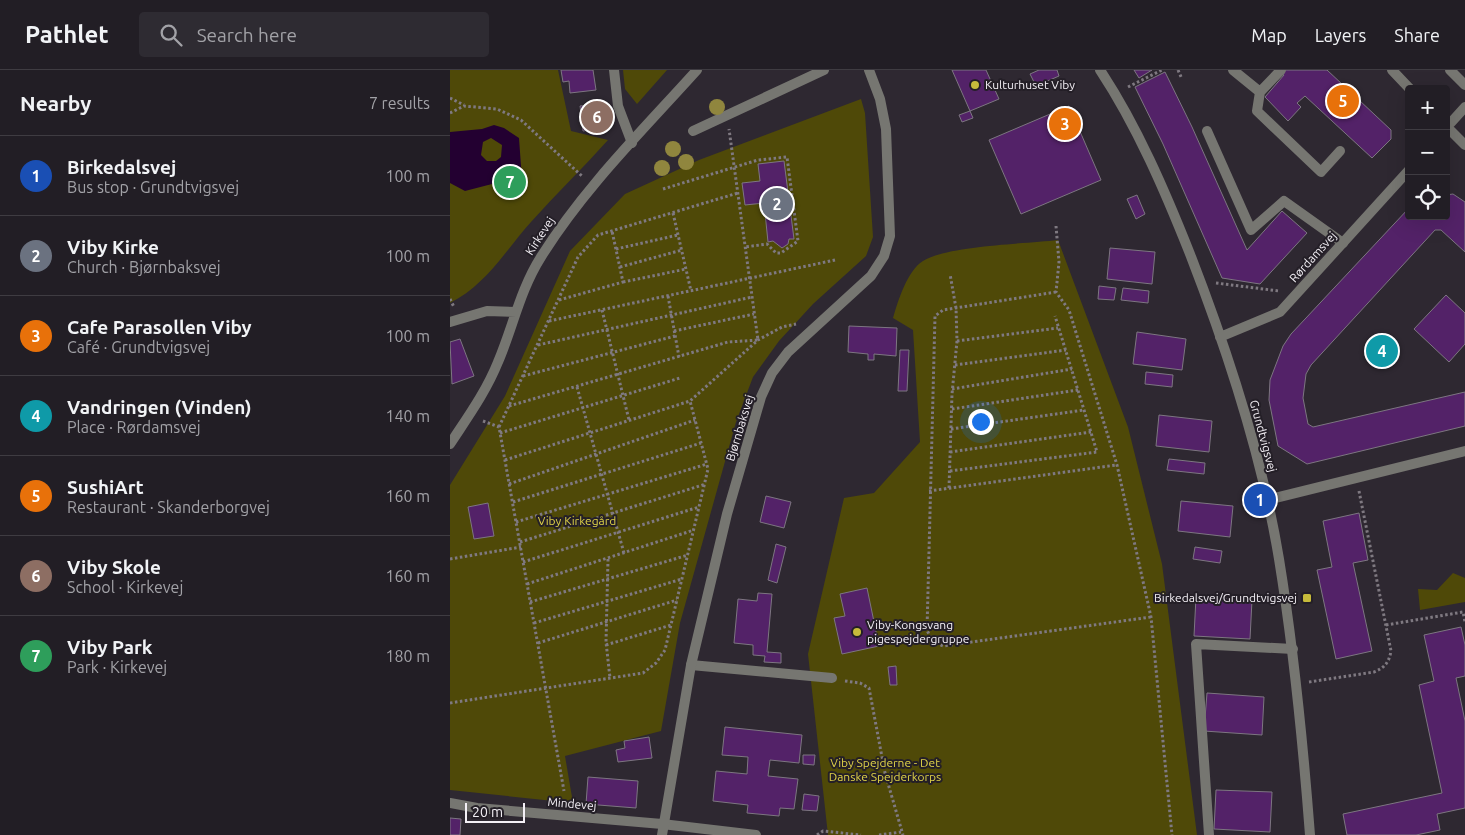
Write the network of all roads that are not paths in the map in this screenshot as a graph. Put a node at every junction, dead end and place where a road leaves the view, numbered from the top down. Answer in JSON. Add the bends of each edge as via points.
{"nodes":[{"id":1,"x":614,"y":70,"type":"edge"},
{"id":2,"x":697,"y":70,"type":"edge"},
{"id":3,"x":824,"y":70,"type":"edge"},
{"id":4,"x":869,"y":70,"type":"edge"},
{"id":5,"x":1100,"y":70,"type":"edge"},
{"id":6,"x":1233,"y":70,"type":"edge"},
{"id":7,"x":1281,"y":70,"type":"edge"},
{"id":8,"x":1392,"y":70,"type":"edge"},
{"id":9,"x":1450,"y":70,"type":"edge"},
{"id":10,"x":1406,"y":85,"type":"edge"},
{"id":11,"x":1465,"y":85,"type":"edge"},
{"id":12,"x":1260,"y":92,"type":"junction"},
{"id":13,"x":1465,"y":108,"type":"edge"},
{"id":14,"x":1450,"y":124,"type":"edge"},
{"id":15,"x":1450,"y":130,"type":"edge"},
{"id":16,"x":693,"y":131,"type":"dead end"},
{"id":17,"x":1207,"y":131,"type":"dead end"},
{"id":18,"x":632,"y":143,"type":"junction"},
{"id":19,"x":1465,"y":144,"type":"edge"},
{"id":20,"x":1340,"y":151,"type":"dead end"},
{"id":21,"x":1405,"y":174,"type":"edge"},
{"id":22,"x":1342,"y":243,"type":"junction"},
{"id":23,"x":516,"y":312,"type":"junction"},
{"id":24,"x":450,"y":322,"type":"edge"},
{"id":25,"x":1220,"y":337,"type":"junction"},
{"id":26,"x":450,"y":444,"type":"edge"},
{"id":27,"x":1465,"y":451,"type":"edge"},
{"id":28,"x":1267,"y":500,"type":"junction"},
{"id":29,"x":1293,"y":649,"type":"junction"},
{"id":30,"x":691,"y":665,"type":"junction"},
{"id":31,"x":832,"y":678,"type":"road end"},
{"id":32,"x":450,"y":803,"type":"edge"},
{"id":33,"x":662,"y":830,"type":"edge"},
{"id":34,"x":756,"y":835,"type":"edge"},
{"id":35,"x":1209,"y":835,"type":"edge"},
{"id":36,"x":1310,"y":835,"type":"edge"}],
"edges":[{"from":1,"to":18,"type":"street","via":[[618,106]]},
{"from":2,"to":18,"type":"street","name":"Kirkevej"},
{"from":3,"to":16,"type":"street"},
{"from":4,"to":30,"type":"street","name":"Bjørnbaksvej","via":[[880,99],[886,129],[890,236],[884,256],[871,276],[788,352],[772,373],[761,398],[727,514]]},
{"from":5,"to":25,"type":"street","name":"Grundtvigsvej","via":[[1157,176]]},
{"from":6,"to":12,"type":"street"},
{"from":7,"to":12,"type":"street"},
{"from":8,"to":10,"type":"street"},
{"from":9,"to":11,"type":"street"},
{"from":12,"to":20,"type":"street","via":[[1257,111],[1321,172]]},
{"from":13,"to":14,"type":"street"},
{"from":15,"to":19,"type":"street"},
{"from":17,"to":22,"type":"street","via":[[1251,230],[1284,201]]},
{"from":18,"to":23,"type":"street","name":"Kirkevej","via":[[580,200],[540,258],[520,296]]},
{"from":21,"to":22,"type":"street","name":"Rørdamsvej"},
{"from":22,"to":25,"type":"street","name":"Rørdamsvej","via":[[1280,312]]},
{"from":23,"to":24,"type":"street","via":[[487,311]]},
{"from":23,"to":26,"type":"street","name":"Kirkevej","via":[[498,363]]},
{"from":25,"to":28,"type":"street","name":"Grundtvigsvej","via":[[1237,386]]},
{"from":27,"to":28,"type":"street"},
{"from":28,"to":29,"type":"street","name":"Grundtvigsvej"},
{"from":29,"to":35,"type":"street","via":[[1196,644]]},
{"from":29,"to":36,"type":"street","name":"Grundtvigsvej"},
{"from":30,"to":31,"type":"street"},
{"from":30,"to":33,"type":"street","name":"Bjørnbaksvej"},
{"from":32,"to":33,"type":"street","name":"Mindevej"},
{"from":33,"to":34,"type":"street","name":"Mindevej"}]}
